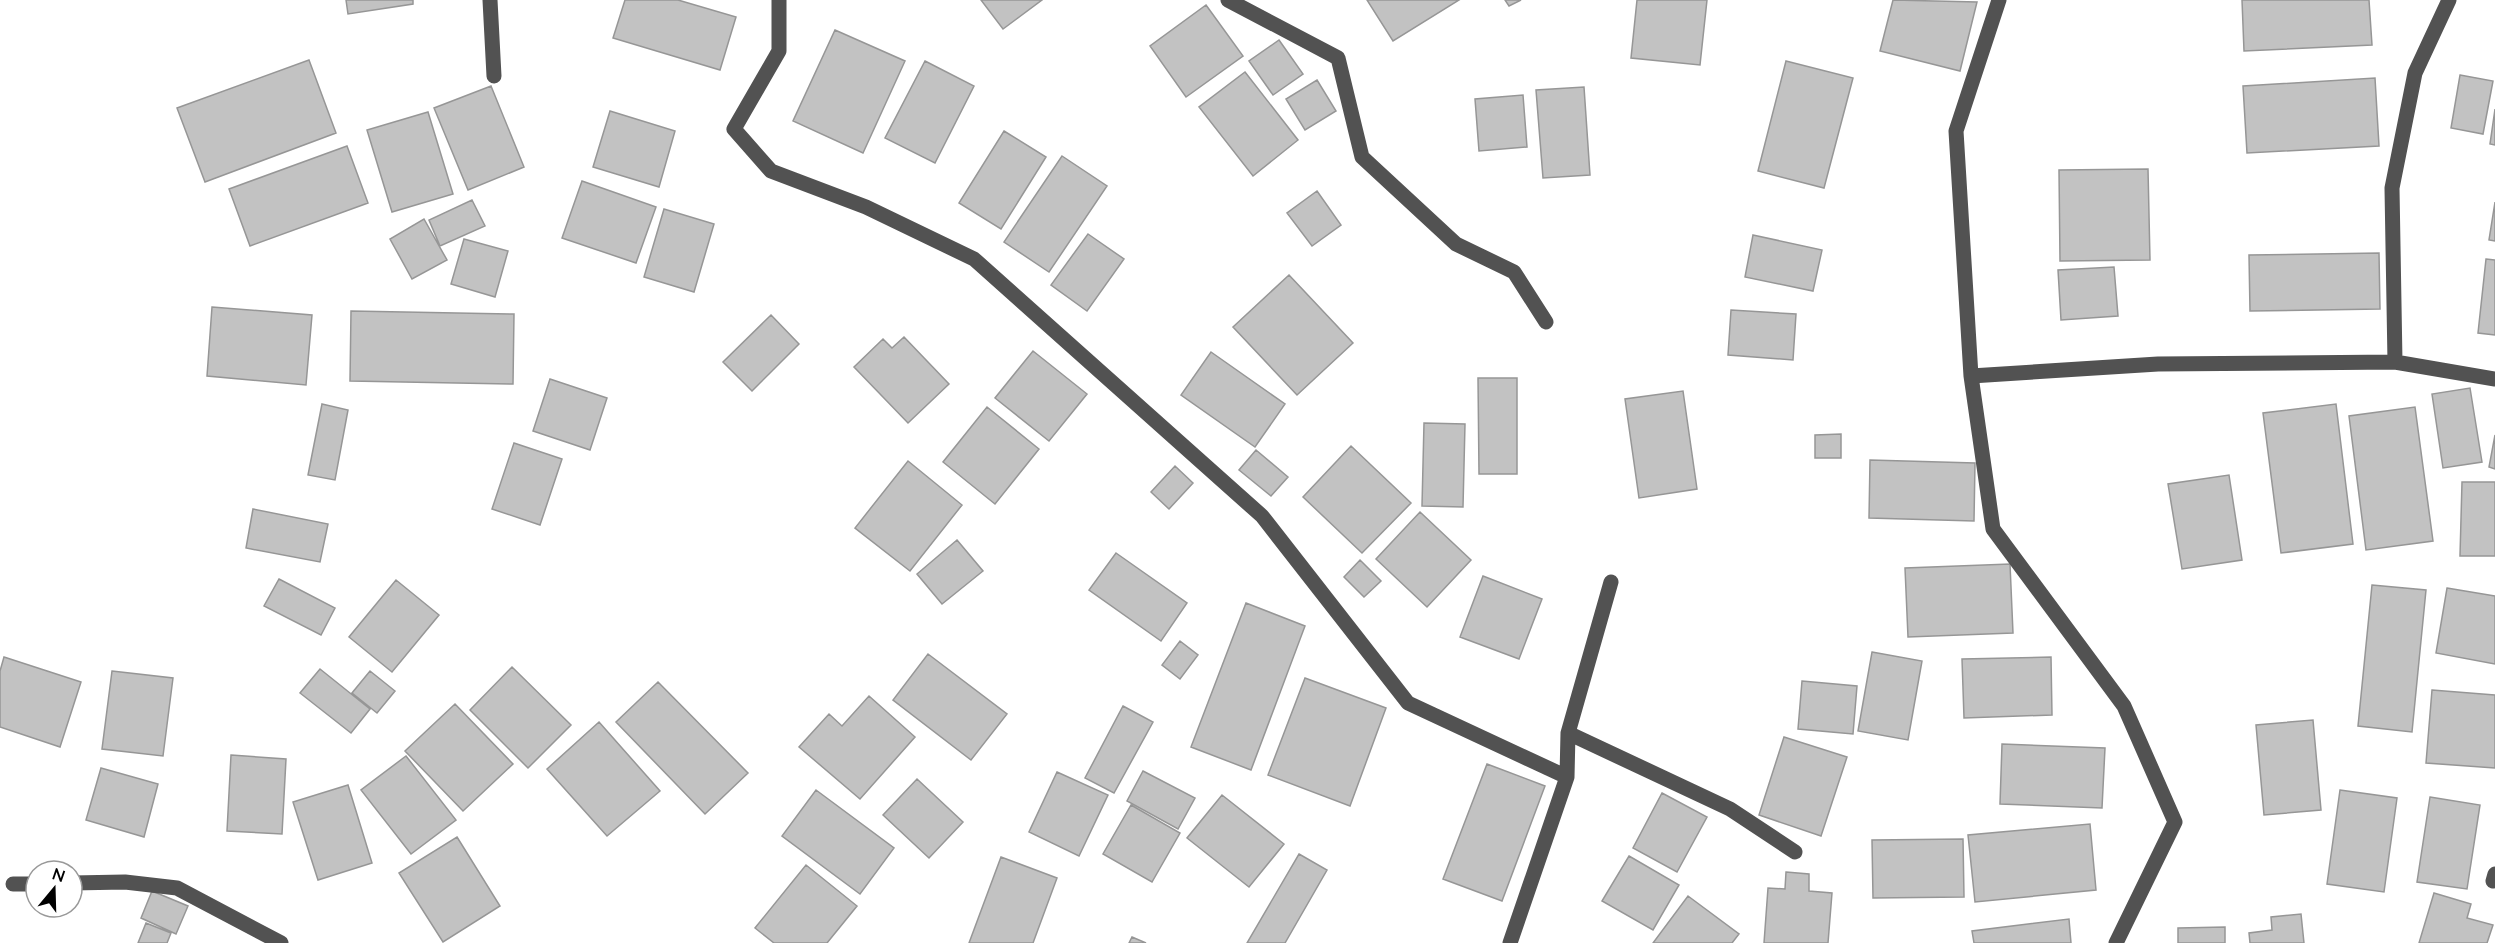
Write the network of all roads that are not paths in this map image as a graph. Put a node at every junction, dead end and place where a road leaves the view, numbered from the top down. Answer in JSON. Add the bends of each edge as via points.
{"nodes":[{"id":1,"x":490,"y":0,"type":"edge"},
{"id":2,"x":779,"y":0,"type":"edge"},
{"id":3,"x":1228,"y":0,"type":"edge"},
{"id":4,"x":1999,"y":0,"type":"edge"},
{"id":5,"x":2449,"y":0,"type":"edge"},
{"id":6,"x":494,"y":76,"type":"dead end"},
{"id":7,"x":1546,"y":322,"type":"dead end"},
{"id":8,"x":2395,"y":362,"type":"junction"},
{"id":9,"x":1971,"y":376,"type":"junction"},
{"id":10,"x":2495,"y":379,"type":"edge"},
{"id":11,"x":1611,"y":582,"type":"dead end"},
{"id":12,"x":1568,"y":733,"type":"junction"},
{"id":13,"x":1568,"y":777,"type":"junction"},
{"id":14,"x":1795,"y":852,"type":"dead end"},
{"id":15,"x":84,"y":883,"type":"edge"},
{"id":16,"x":14,"y":884,"type":"dead end"},
{"id":17,"x":24,"y":884,"type":"edge"},
{"id":18,"x":281,"y":943,"type":"edge"},
{"id":19,"x":1510,"y":943,"type":"edge"},
{"id":20,"x":2116,"y":943,"type":"edge"}],
"edges":[{"from":1,"to":6,"type":"street"},
{"from":2,"to":13,"type":"street","via":[[779,51],[734,129],[771,171],[866,207],[974,259],[1262,516],[1408,703]]},
{"from":3,"to":7,"type":"street","via":[[1338,58],[1362,157],[1456,243],[1514,272]]},
{"from":4,"to":9,"type":"street","via":[[1956,131]]},
{"from":5,"to":8,"type":"street","via":[[2415,73],[2392,188]]},
{"from":8,"to":9,"type":"street","via":[[2158,364]]},
{"from":8,"to":10,"type":"street"},
{"from":9,"to":20,"type":"street","via":[[1993,529],[2124,706],[2175,822]]},
{"from":11,"to":12,"type":"street"},
{"from":12,"to":13,"type":"street"},
{"from":12,"to":14,"type":"street","via":[[1730,809]]},
{"from":13,"to":19,"type":"street"},
{"from":15,"to":18,"type":"street","via":[[125,882],[177,888]]},
{"from":16,"to":17,"type":"street"}]}
